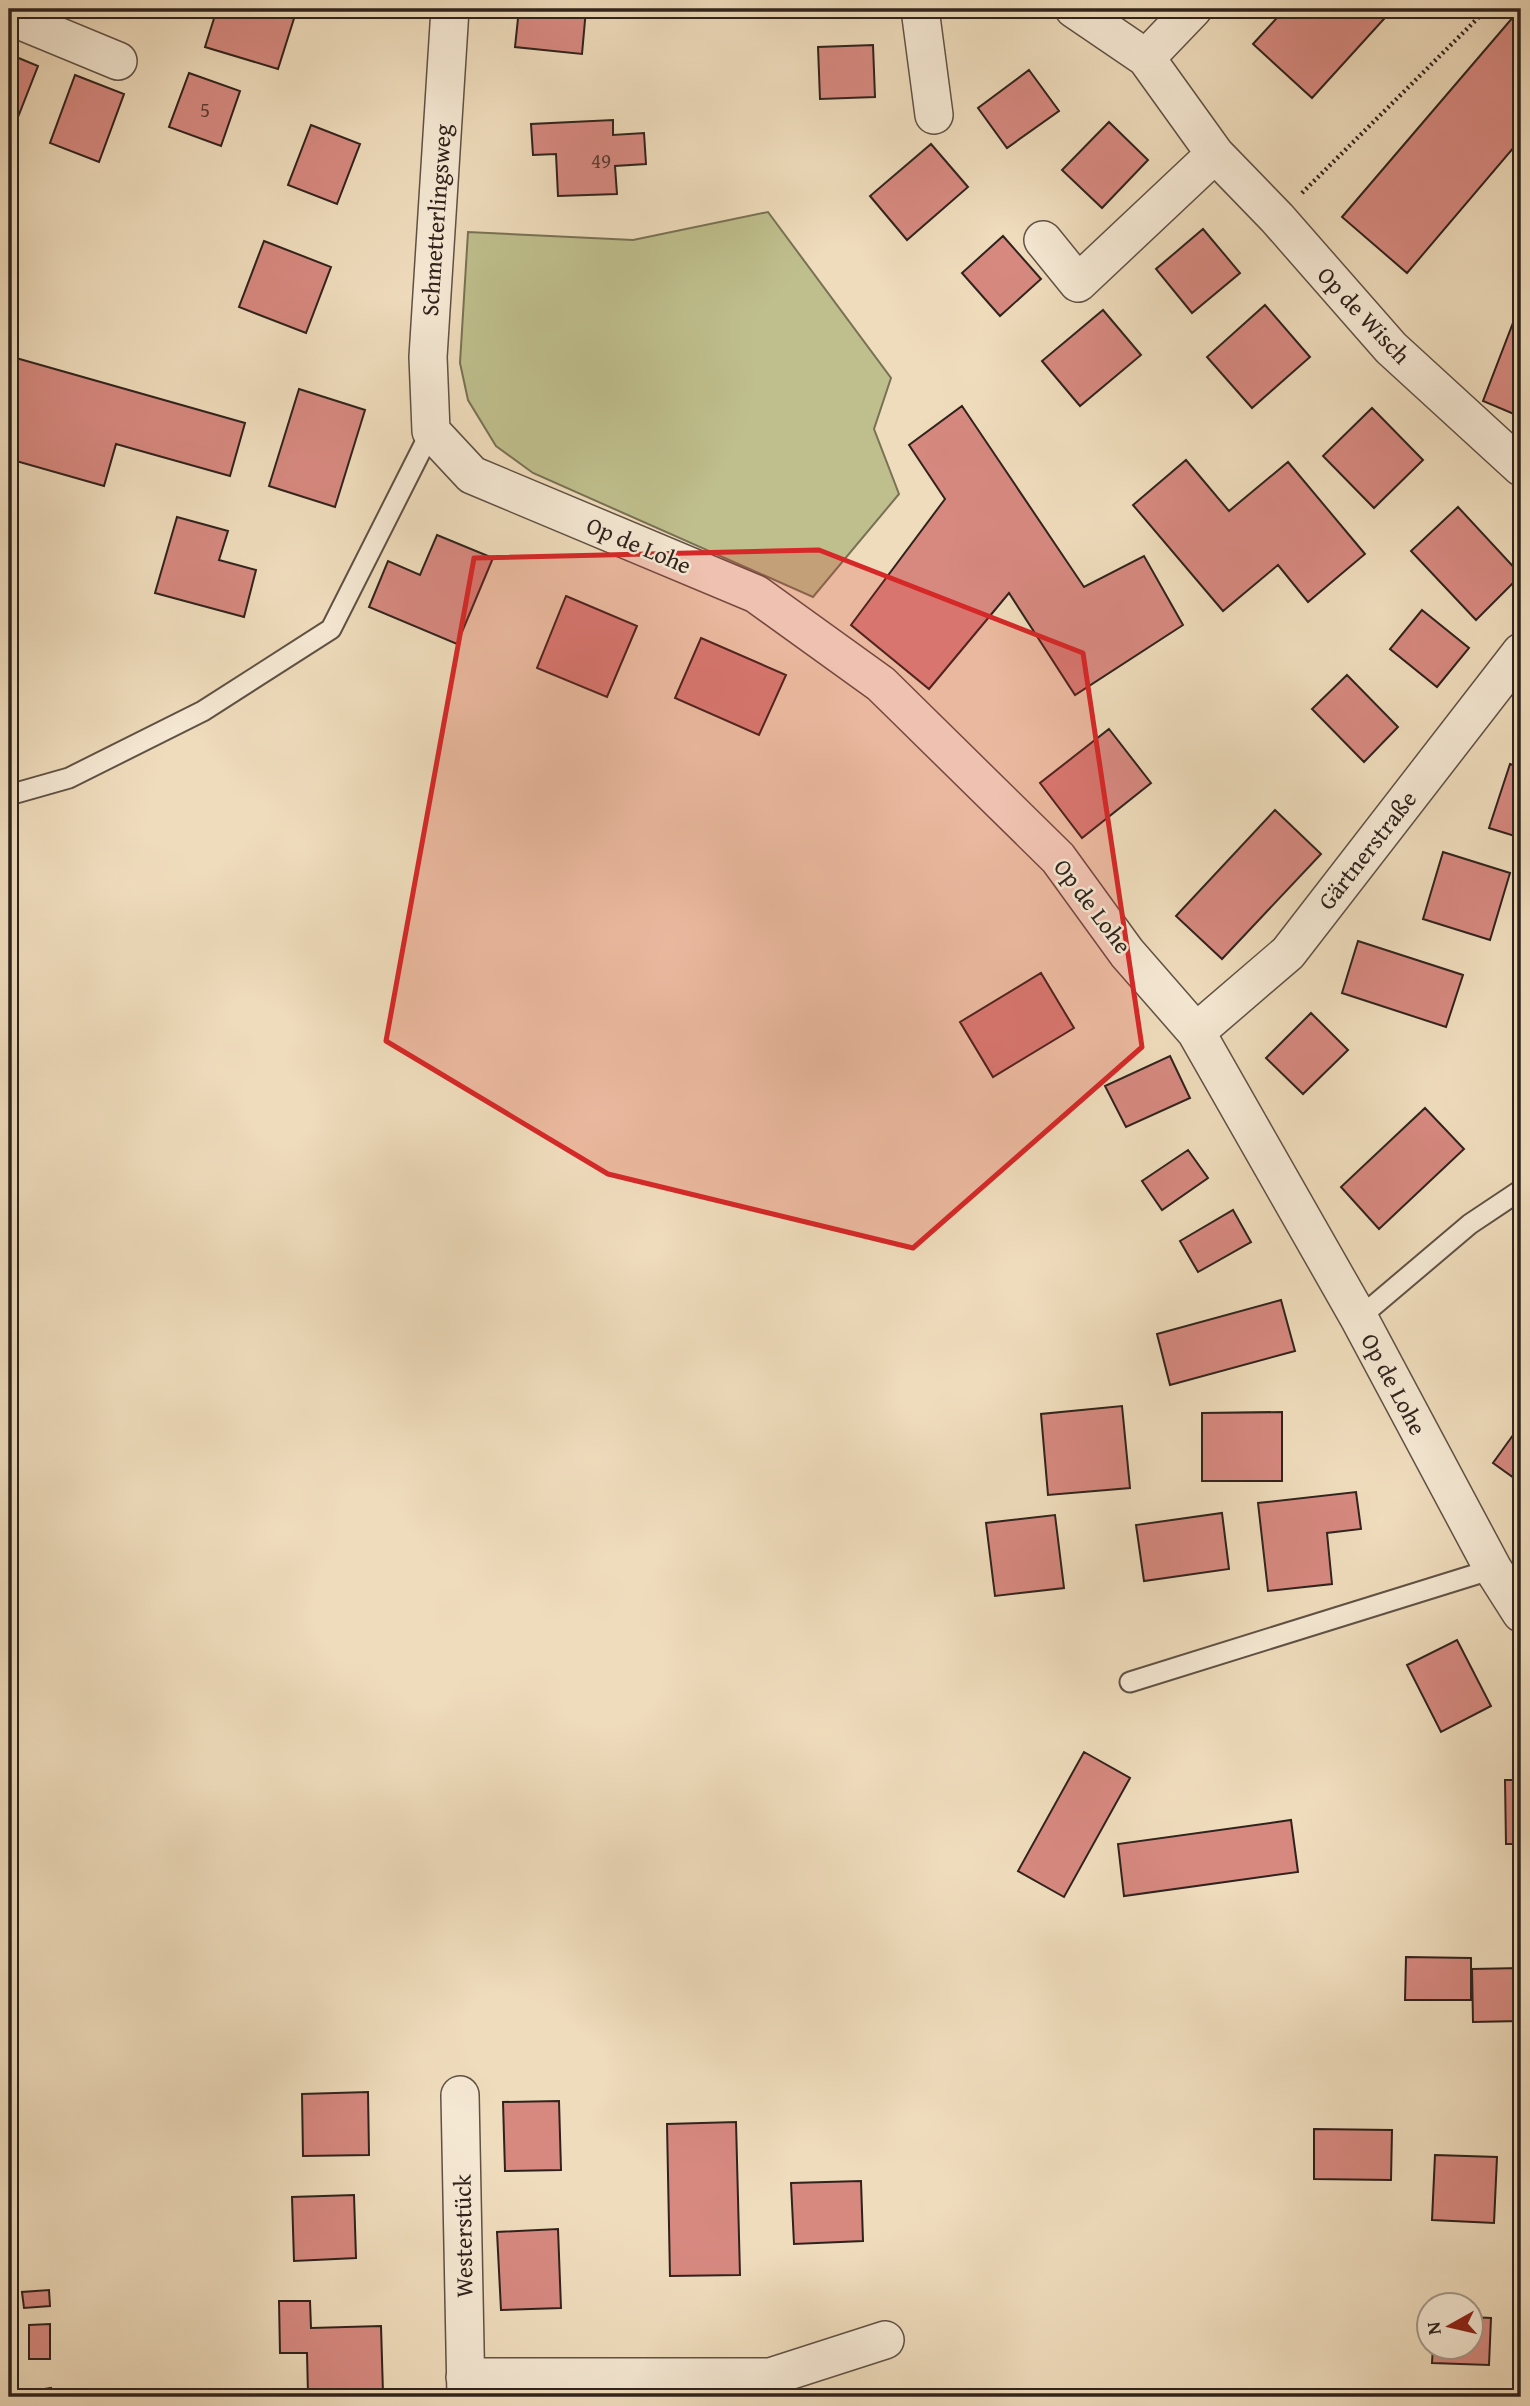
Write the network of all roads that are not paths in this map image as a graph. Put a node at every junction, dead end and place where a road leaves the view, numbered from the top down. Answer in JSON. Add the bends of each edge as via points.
{"nodes":[{"id":1,"x":450,"y":9,"type":"edge"},
{"id":2,"x":920,"y":9,"type":"edge"},
{"id":3,"x":1074,"y":9,"type":"edge"},
{"id":4,"x":1193,"y":9,"type":"edge"},
{"id":5,"x":9,"y":16,"type":"edge"},
{"id":6,"x":1146,"y":58,"type":"junction"},
{"id":7,"x":118,"y":61,"type":"dead end"},
{"id":8,"x":934,"y":115,"type":"dead end"},
{"id":9,"x":1215,"y":154,"type":"junction"},
{"id":10,"x":1043,"y":240,"type":"dead end"},
{"id":11,"x":431,"y":431,"type":"junction"},
{"id":12,"x":1521,"y":467,"type":"edge"},
{"id":13,"x":1521,"y":652,"type":"edge"},
{"id":14,"x":9,"y":795,"type":"edge"},
{"id":15,"x":1196,"y":1032,"type":"junction"},
{"id":16,"x":1521,"y":1190,"type":"edge"},
{"id":17,"x":1359,"y":1318,"type":"junction"},
{"id":18,"x":1493,"y":1569,"type":"junction"},
{"id":19,"x":1521,"y":1614,"type":"edge"},
{"id":20,"x":1130,"y":1682,"type":"dead end"},
{"id":21,"x":460,"y":2095,"type":"dead end"},
{"id":22,"x":885,"y":2340,"type":"dead end"},
{"id":23,"x":466,"y":2387,"type":"edge"}],
"edges":[{"from":1,"to":11,"type":"street","name":"Schmetterlingsweg","via":[[428,357]]},
{"from":2,"to":8,"type":"street"},
{"from":3,"to":6,"type":"street","name":"Op de Wisch"},
{"from":4,"to":6,"type":"street"},
{"from":5,"to":7,"type":"street"},
{"from":6,"to":9,"type":"street","name":"Op de Wisch"},
{"from":9,"to":10,"type":"street","via":[[1078,284]]},
{"from":9,"to":12,"type":"street","name":"Op de Wisch","via":[[1391,348]]},
{"from":11,"to":14,"type":"lane","via":[[331,629],[203,711],[69,778]]},
{"from":11,"to":15,"type":"street","name":"Op de Lohe","via":[[472,475],[756,594],[881,684],[1058,858],[1127,953]]},
{"from":13,"to":15,"type":"street","name":"Gärtnerstraße","via":[[1288,953]]},
{"from":15,"to":17,"type":"street","name":"Op de Lohe"},
{"from":16,"to":17,"type":"lane","via":[[1470,1224]]},
{"from":17,"to":18,"type":"street","name":"Op de Lohe"},
{"from":18,"to":19,"type":"street","name":"Op de Lohe"},
{"from":18,"to":20,"type":"lane"},
{"from":21,"to":23,"type":"street","name":"Westerstück"},
{"from":22,"to":23,"type":"street","name":"Westerstück","via":[[770,2377]]}]}
